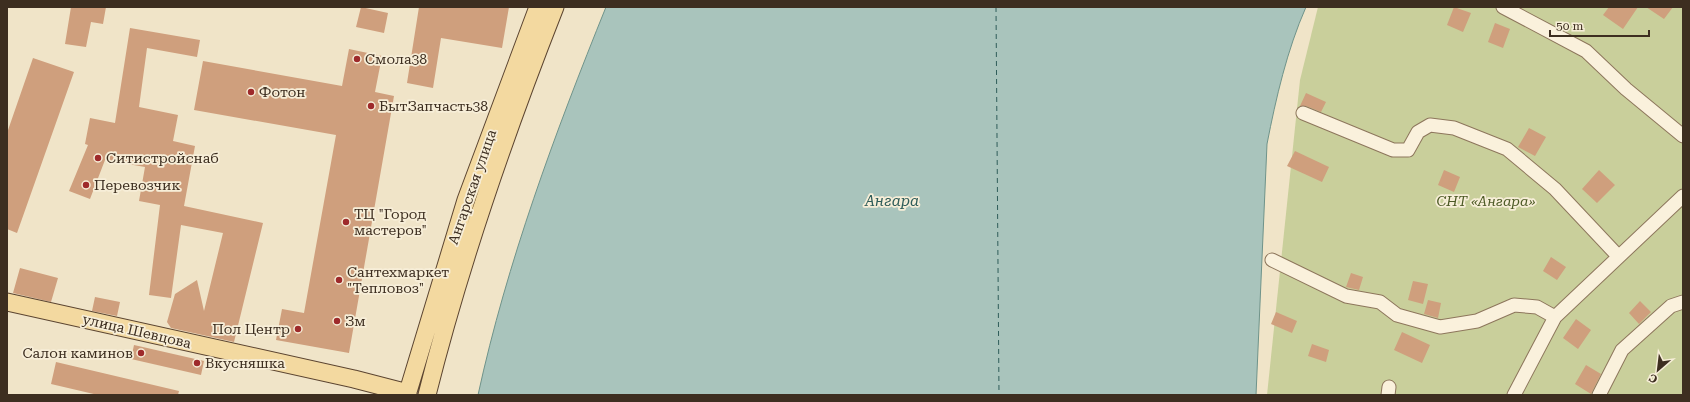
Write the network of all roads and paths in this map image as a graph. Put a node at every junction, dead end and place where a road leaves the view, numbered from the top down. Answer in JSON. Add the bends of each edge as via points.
{"nodes":[{"id":1,"x":538,"y":7,"type":"edge"},
{"id":2,"x":555,"y":7,"type":"edge"},
{"id":3,"x":1503,"y":7,"type":"edge"},
{"id":4,"x":1303,"y":113,"type":"dead end"},
{"id":5,"x":1683,"y":136,"type":"edge"},
{"id":6,"x":1683,"y":196,"type":"edge"},
{"id":7,"x":1618,"y":256,"type":"junction"},
{"id":8,"x":1272,"y":260,"type":"dead end"},
{"id":9,"x":7,"y":302,"type":"edge"},
{"id":10,"x":1683,"y":302,"type":"edge"},
{"id":11,"x":1555,"y":317,"type":"junction"},
{"id":12,"x":428,"y":393,"type":"edge"},
{"id":13,"x":408,"y":394,"type":"edge"},
{"id":14,"x":1514,"y":395,"type":"edge"},
{"id":15,"x":1599,"y":395,"type":"edge"}],
"edges":[{"from":1,"to":13,"type":"main road","name":"Ангарская улица","via":[[466,200]]},
{"from":2,"to":12,"type":"main road","name":"Ангарская улица","via":[[483,200]]},
{"from":3,"to":5,"type":"street","via":[[1586,51],[1626,89]]},
{"from":4,"to":7,"type":"street","via":[[1393,150],[1408,150],[1418,132],[1430,125],[1454,128],[1507,149],[1555,190]]},
{"from":6,"to":7,"type":"street"},
{"from":7,"to":11,"type":"street"},
{"from":8,"to":11,"type":"street","via":[[1346,296],[1380,302],[1397,315],[1440,327],[1477,321],[1514,305],[1536,307]]},
{"from":9,"to":13,"type":"main road","name":"улица Шевцова","via":[[354,379]]},
{"from":10,"to":15,"type":"street","via":[[1671,306],[1622,350]]},
{"from":11,"to":14,"type":"street"}]}
